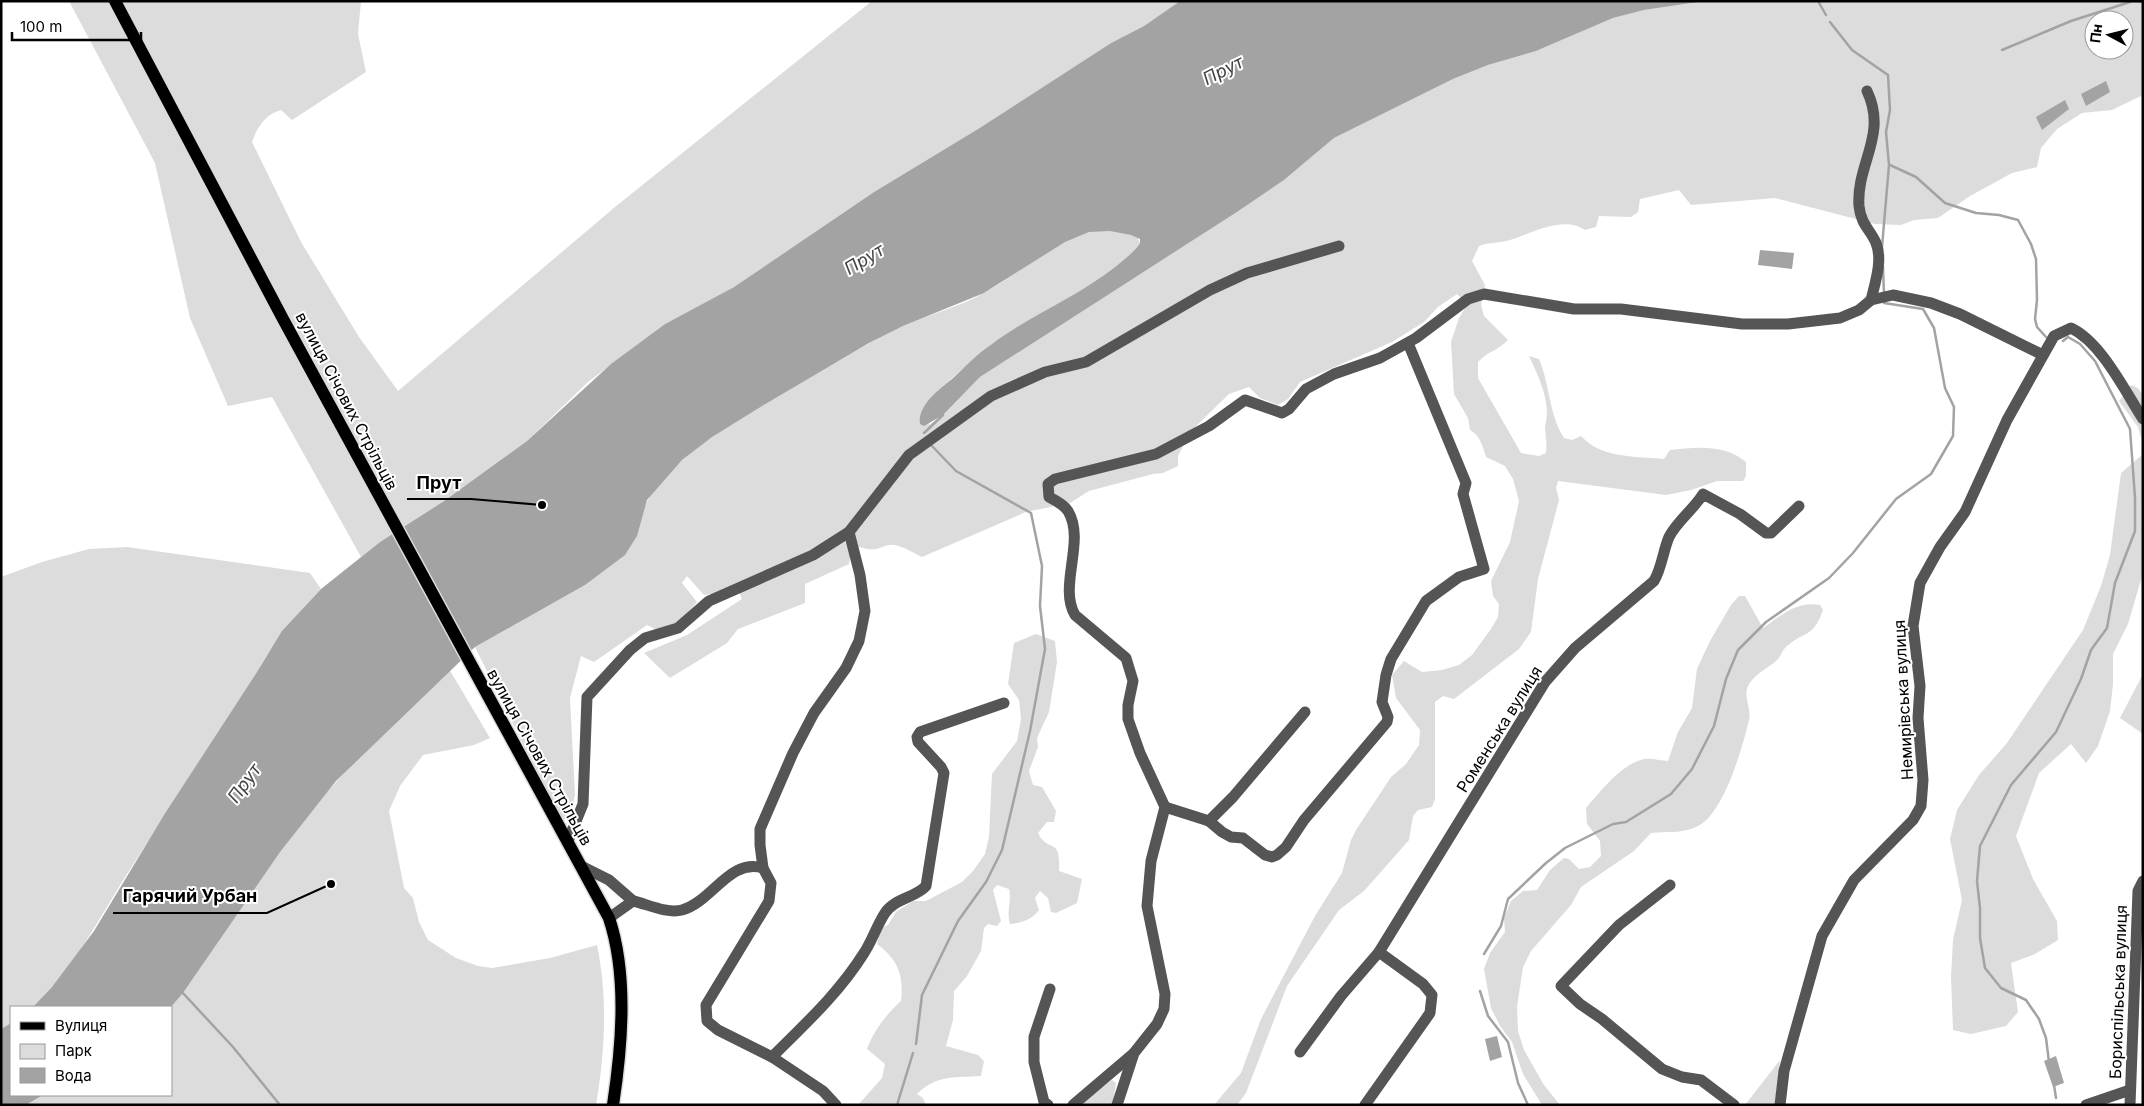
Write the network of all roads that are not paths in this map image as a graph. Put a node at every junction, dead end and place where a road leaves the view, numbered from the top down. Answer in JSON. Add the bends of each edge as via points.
{"nodes":[{"id":1,"x":115,"y":1,"type":"edge"},
{"id":2,"x":1867,"y":91,"type":"dead end"},
{"id":3,"x":1340,"y":246,"type":"dead end"},
{"id":4,"x":1874,"y":299,"type":"junction"},
{"id":5,"x":1408,"y":342,"type":"junction"},
{"id":6,"x":2043,"y":356,"type":"junction"},
{"id":7,"x":2143,"y":419,"type":"edge"},
{"id":8,"x":1799,"y":506,"type":"dead end"},
{"id":9,"x":849,"y":532,"type":"junction"},
{"id":10,"x":1004,"y":702,"type":"dead end"},
{"id":11,"x":1305,"y":712,"type":"dead end"},
{"id":12,"x":1165,"y":807,"type":"junction"},
{"id":13,"x":1209,"y":821,"type":"junction"},
{"id":14,"x":568,"y":841,"type":"junction"},
{"id":15,"x":583,"y":867,"type":"junction"},
{"id":16,"x":763,"y":868,"type":"junction"},
{"id":17,"x":2143,"y":881,"type":"edge"},
{"id":18,"x":1670,"y":885,"type":"dead end"},
{"id":19,"x":632,"y":901,"type":"junction"},
{"id":20,"x":609,"y":918,"type":"junction"},
{"id":21,"x":1379,"y":952,"type":"junction"},
{"id":22,"x":1050,"y":989,"type":"dead end"},
{"id":23,"x":1300,"y":1052,"type":"dead end"},
{"id":24,"x":1134,"y":1053,"type":"junction"},
{"id":25,"x":772,"y":1057,"type":"junction"},
{"id":26,"x":2130,"y":1090,"type":"junction"},
{"id":27,"x":613,"y":1105,"type":"edge"},
{"id":28,"x":836,"y":1105,"type":"edge"},
{"id":29,"x":1048,"y":1105,"type":"edge"},
{"id":30,"x":1073,"y":1105,"type":"edge"},
{"id":31,"x":1117,"y":1105,"type":"edge"},
{"id":32,"x":1365,"y":1105,"type":"edge"},
{"id":33,"x":1734,"y":1105,"type":"edge"},
{"id":34,"x":1780,"y":1105,"type":"edge"},
{"id":35,"x":2086,"y":1105,"type":"edge"},
{"id":36,"x":2130,"y":1105,"type":"edge"}],
"edges":[{"from":1,"to":14,"type":"main road","name":"вулиця Січових Стрільців"},
{"from":2,"to":4,"type":"street","via":[[1874,107],[1874,135],[1862,174],[1859,206],[1864,226],[1876,243],[1879,259]]},
{"from":3,"to":9,"type":"street","via":[[1247,273],[1210,290],[1086,362],[1046,372],[991,396],[909,455]]},
{"from":4,"to":5,"type":"street","via":[[1840,318],[1788,324],[1742,324],[1620,309],[1574,308],[1484,294],[1468,299]]},
{"from":4,"to":6,"type":"street","via":[[1893,295],[1931,303]]},
{"from":5,"to":12,"type":"street","via":[[1380,358],[1334,374],[1306,390],[1282,413],[1245,400],[1209,426],[1156,454],[1055,479],[1048,484],[1049,497],[1068,511],[1072,525],[1071,609],[1126,658],[1133,681],[1128,719]]},
{"from":5,"to":13,"type":"street","via":[[1466,483],[1463,494],[1484,569],[1459,577],[1426,601],[1386,675],[1382,702],[1387,722],[1310,812],[1278,856],[1265,854],[1243,838],[1231,837]]},
{"from":6,"to":7,"type":"street","name":"Немирівська вулиця","via":[[2054,336],[2071,328],[2082,333],[2101,354]]},
{"from":6,"to":34,"type":"street","name":"Немирівська вулиця","via":[[2007,420],[1965,512],[1920,583],[1913,626],[1920,686],[1918,718],[1922,806],[1913,820],[1854,880],[1822,936],[1784,1071]]},
{"from":8,"to":21,"type":"street","name":"Роменська вулиця","via":[[1771,533],[1766,533],[1704,494],[1670,535],[1654,581],[1575,648],[1545,682]]},
{"from":9,"to":14,"type":"street","via":[[813,555],[709,601],[678,628],[645,638],[587,697],[583,804]]},
{"from":9,"to":16,"type":"street","via":[[865,611],[859,641],[846,668],[814,713],[767,812],[760,829]]},
{"from":10,"to":25,"type":"street","via":[[920,732],[918,742],[944,773],[926,886],[922,891],[899,900],[885,912],[864,953],[837,992]]},
{"from":11,"to":13,"type":"street"},
{"from":12,"to":13,"type":"street"},
{"from":12,"to":24,"type":"street","via":[[1151,861],[1147,906],[1166,994],[1157,1024]]},
{"from":14,"to":15,"type":"main road","name":"вулиця Січових Стрільців"},
{"from":15,"to":19,"type":"street","name":"вулиця Січових Стрільців","via":[[609,880]]},
{"from":15,"to":20,"type":"main road","name":"вулиця Січових Стрільців"},
{"from":16,"to":19,"type":"street","name":"вулиця Січових Стрільців","via":[[746,866],[737,869],[696,903],[681,910]]},
{"from":16,"to":25,"type":"street","via":[[771,883],[769,901],[706,1005],[706,1021]]},
{"from":17,"to":26,"type":"street","name":"Бориспільська вулиця","via":[[2138,891]]},
{"from":18,"to":33,"type":"street","via":[[1619,925],[1561,986],[1662,1069],[1682,1078],[1701,1080]]},
{"from":19,"to":20,"type":"street"},
{"from":20,"to":27,"type":"main road","name":"вулиця Січових Стрільців","via":[[620,958],[621,983]]},
{"from":21,"to":23,"type":"street","name":"Роменська вулиця","via":[[1341,996]]},
{"from":21,"to":32,"type":"street","via":[[1423,984],[1432,995],[1430,1013]]},
{"from":22,"to":29,"type":"street","via":[[1034,1036],[1034,1062],[1044,1102]]},
{"from":24,"to":30,"type":"street"},
{"from":24,"to":31,"type":"street"},
{"from":25,"to":28,"type":"street","via":[[823,1091]]},
{"from":26,"to":35,"type":"street"},
{"from":26,"to":36,"type":"street","name":"Бориспільська вулиця"}]}
